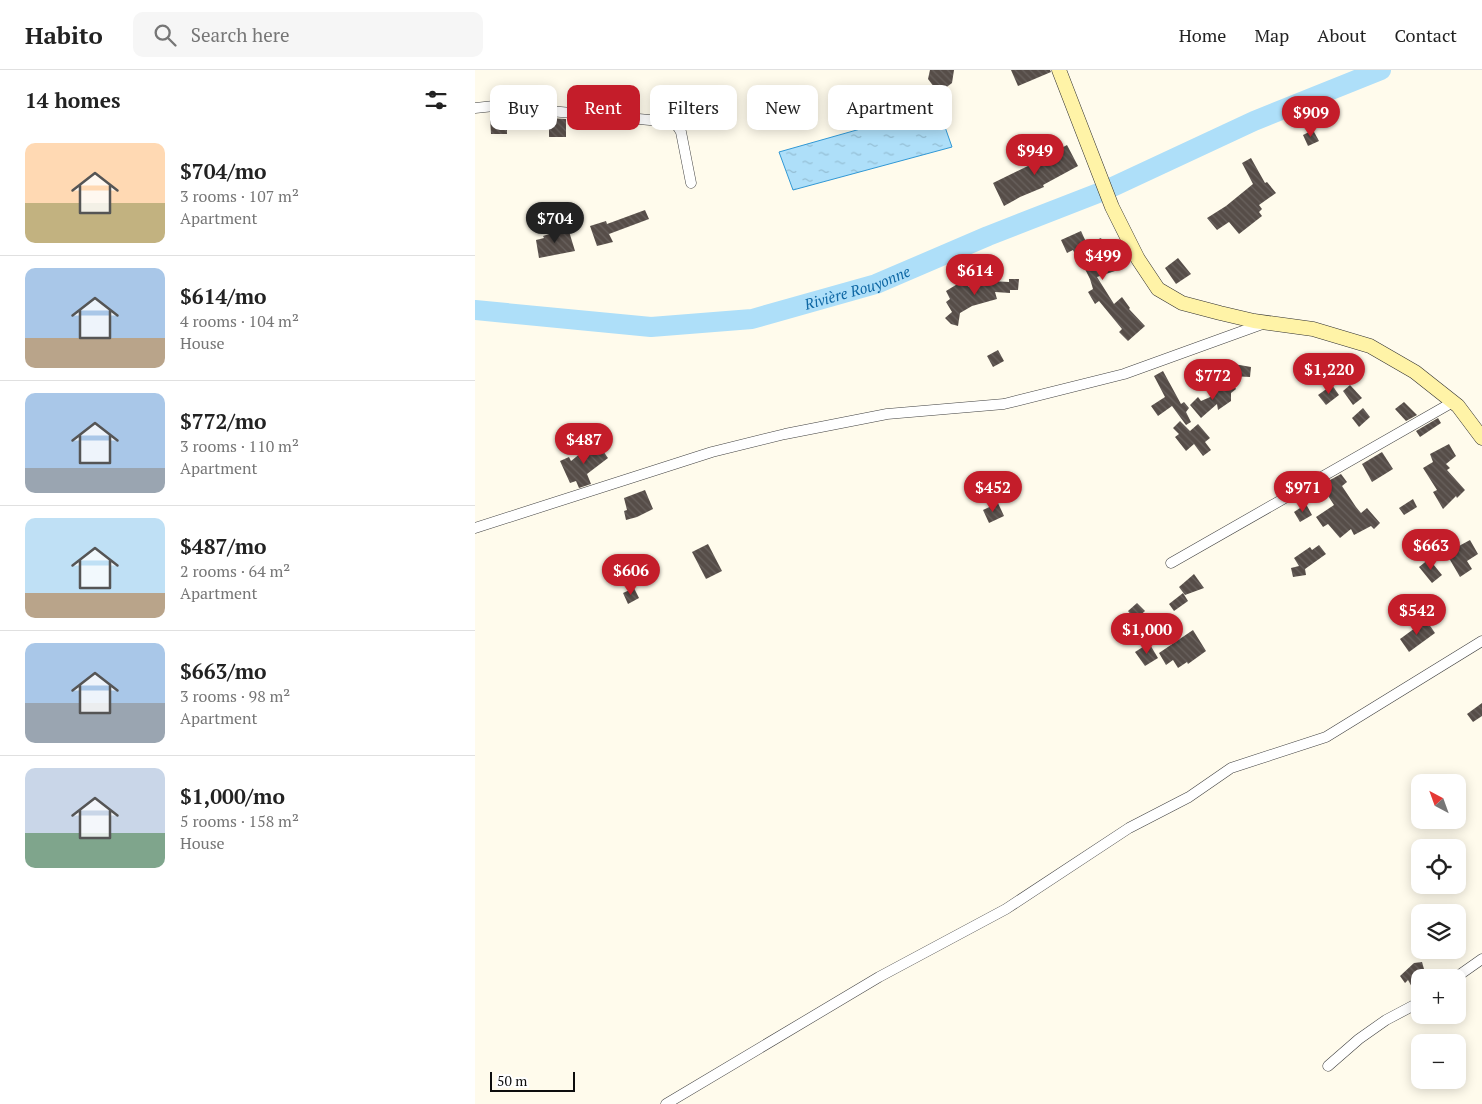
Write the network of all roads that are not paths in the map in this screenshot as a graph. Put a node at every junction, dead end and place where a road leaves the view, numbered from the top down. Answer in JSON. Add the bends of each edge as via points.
{"nodes":[{"id":1,"x":1059,"y":70,"type":"edge"},
{"id":2,"x":475,"y":108,"type":"edge"},
{"id":3,"x":691,"y":183,"type":"dead end"},
{"id":4,"x":1266,"y":323,"type":"junction"},
{"id":5,"x":1453,"y":402,"type":"junction"},
{"id":6,"x":1482,"y":438,"type":"edge"},
{"id":7,"x":475,"y":528,"type":"edge"},
{"id":8,"x":1171,"y":564,"type":"dead end"},
{"id":9,"x":1482,"y":641,"type":"edge"},
{"id":10,"x":1482,"y":959,"type":"edge"},
{"id":11,"x":1466,"y":970,"type":"edge"},
{"id":12,"x":1411,"y":1007,"type":"edge"},
{"id":13,"x":1328,"y":1066,"type":"dead end"},
{"id":14,"x":666,"y":1104,"type":"edge"}],
"edges":[{"from":1,"to":4,"type":"main road","via":[[1112,208],[1157,288],[1182,303]]},
{"from":2,"to":3,"type":"street","via":[[494,106],[672,122],[681,132]]},
{"from":4,"to":5,"type":"main road","via":[[1313,329],[1370,346],[1415,372]]},
{"from":4,"to":7,"type":"street","via":[[1124,374],[1004,404],[887,414],[712,452]]},
{"from":5,"to":6,"type":"main road"},
{"from":5,"to":8,"type":"street"},
{"from":9,"to":14,"type":"street","via":[[1326,737],[1231,768],[1189,797],[1129,828],[1006,909],[879,977]]},
{"from":10,"to":11,"type":"street"},
{"from":12,"to":13,"type":"street","via":[[1359,1039]]}]}
